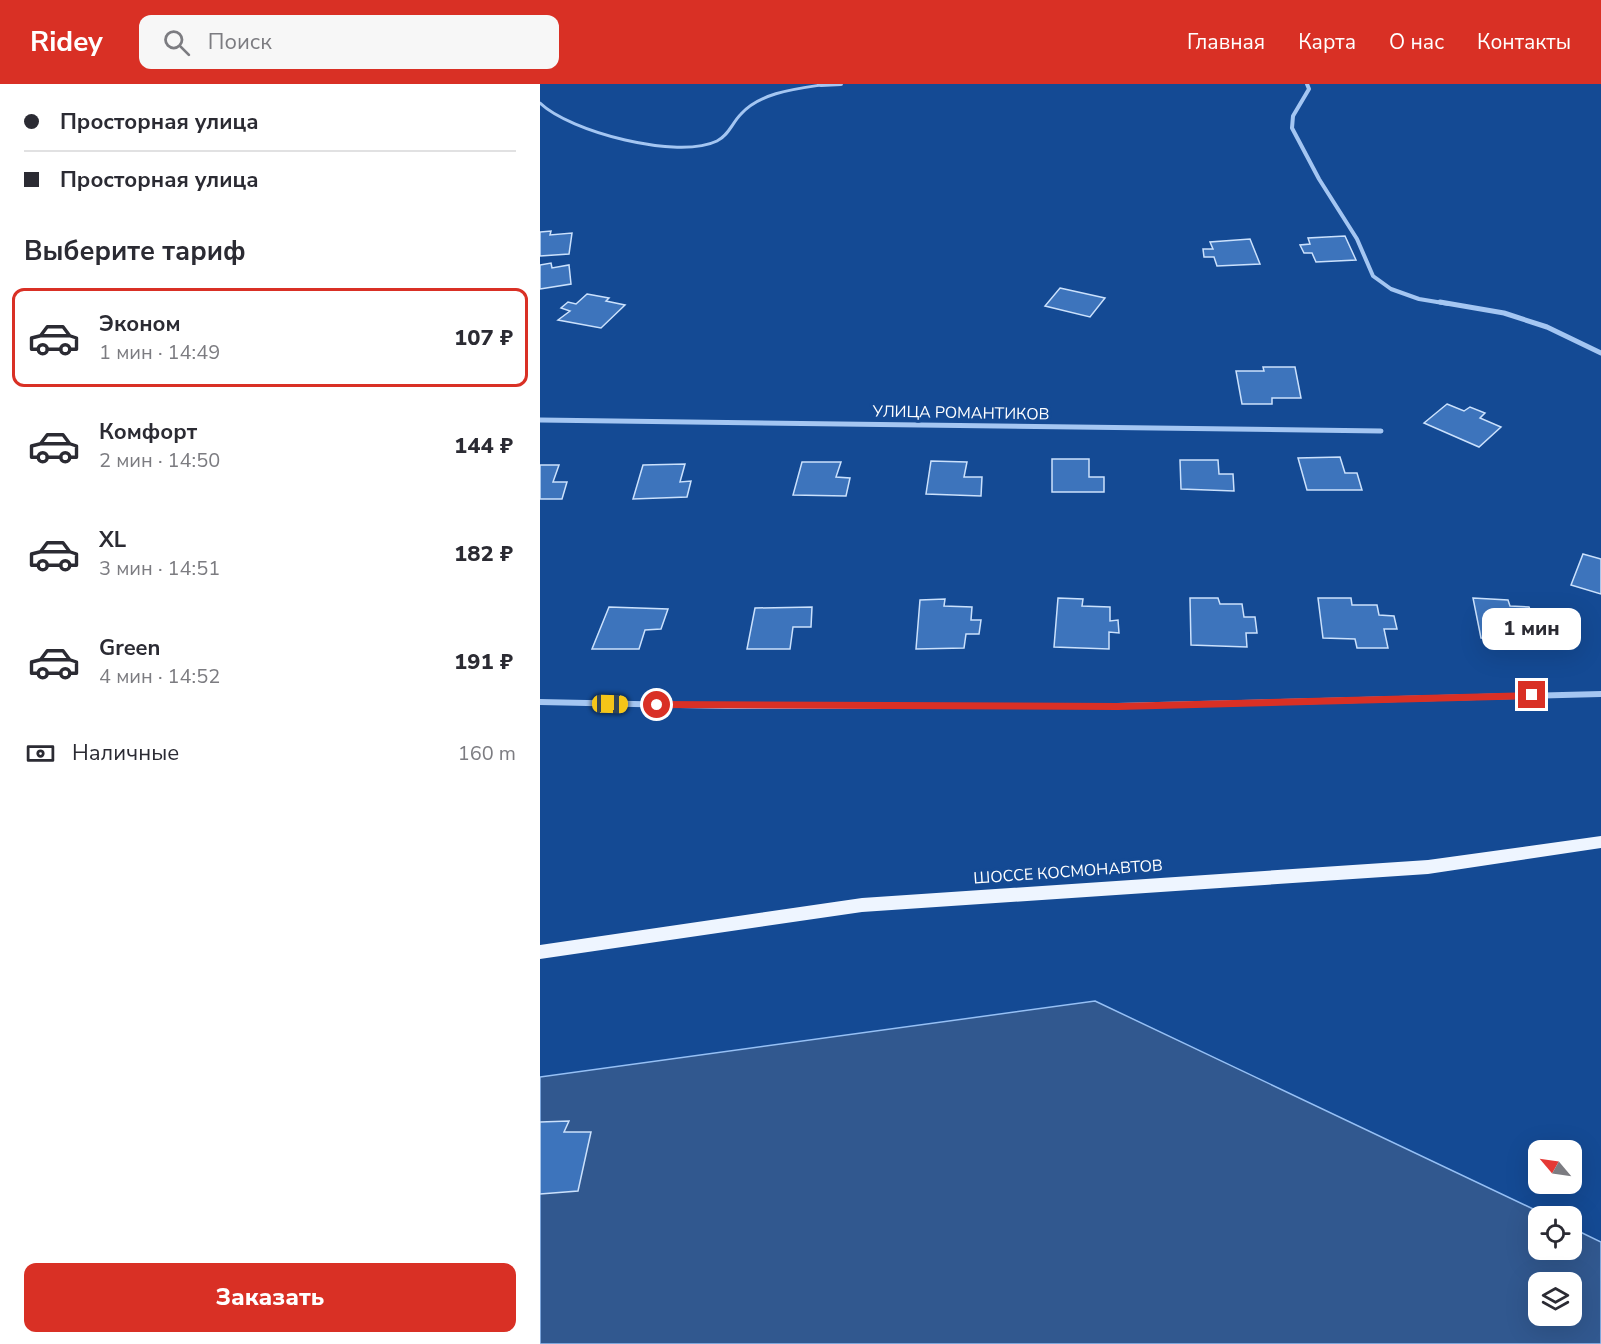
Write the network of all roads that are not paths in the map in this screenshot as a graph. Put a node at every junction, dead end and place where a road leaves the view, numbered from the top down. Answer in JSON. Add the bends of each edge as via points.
{"nodes":[{"id":1,"x":841,"y":84,"type":"edge"},
{"id":2,"x":1307,"y":84,"type":"edge"},
{"id":3,"x":821,"y":85,"type":"edge"},
{"id":4,"x":540,"y":103,"type":"edge"},
{"id":5,"x":1601,"y":353,"type":"edge"},
{"id":6,"x":540,"y":420,"type":"edge"},
{"id":7,"x":1381,"y":431,"type":"dead end"},
{"id":8,"x":1601,"y":693,"type":"edge"},
{"id":9,"x":540,"y":702,"type":"edge"},
{"id":10,"x":1601,"y":842,"type":"edge"},
{"id":11,"x":540,"y":952,"type":"edge"}],
"edges":[{"from":1,"to":3,"type":"street"},
{"from":2,"to":5,"type":"street","via":[[1309,89],[1293,116],[1292,128],[1357,239],[1373,276],[1391,289],[1419,299],[1504,313],[1548,327]]},
{"from":3,"to":4,"type":"lane","via":[[771,96],[743,111],[730,132],[715,143],[697,147],[636,142],[567,123]]},
{"from":6,"to":7,"type":"street","name":"УЛИЦА РОМАНТИКОВ"},
{"from":8,"to":9,"type":"street","via":[[1118,706]]},
{"from":10,"to":11,"type":"main road","name":"ШОССЕ КОСМОНАВТОВ","via":[[1428,867],[862,905]]}]}
